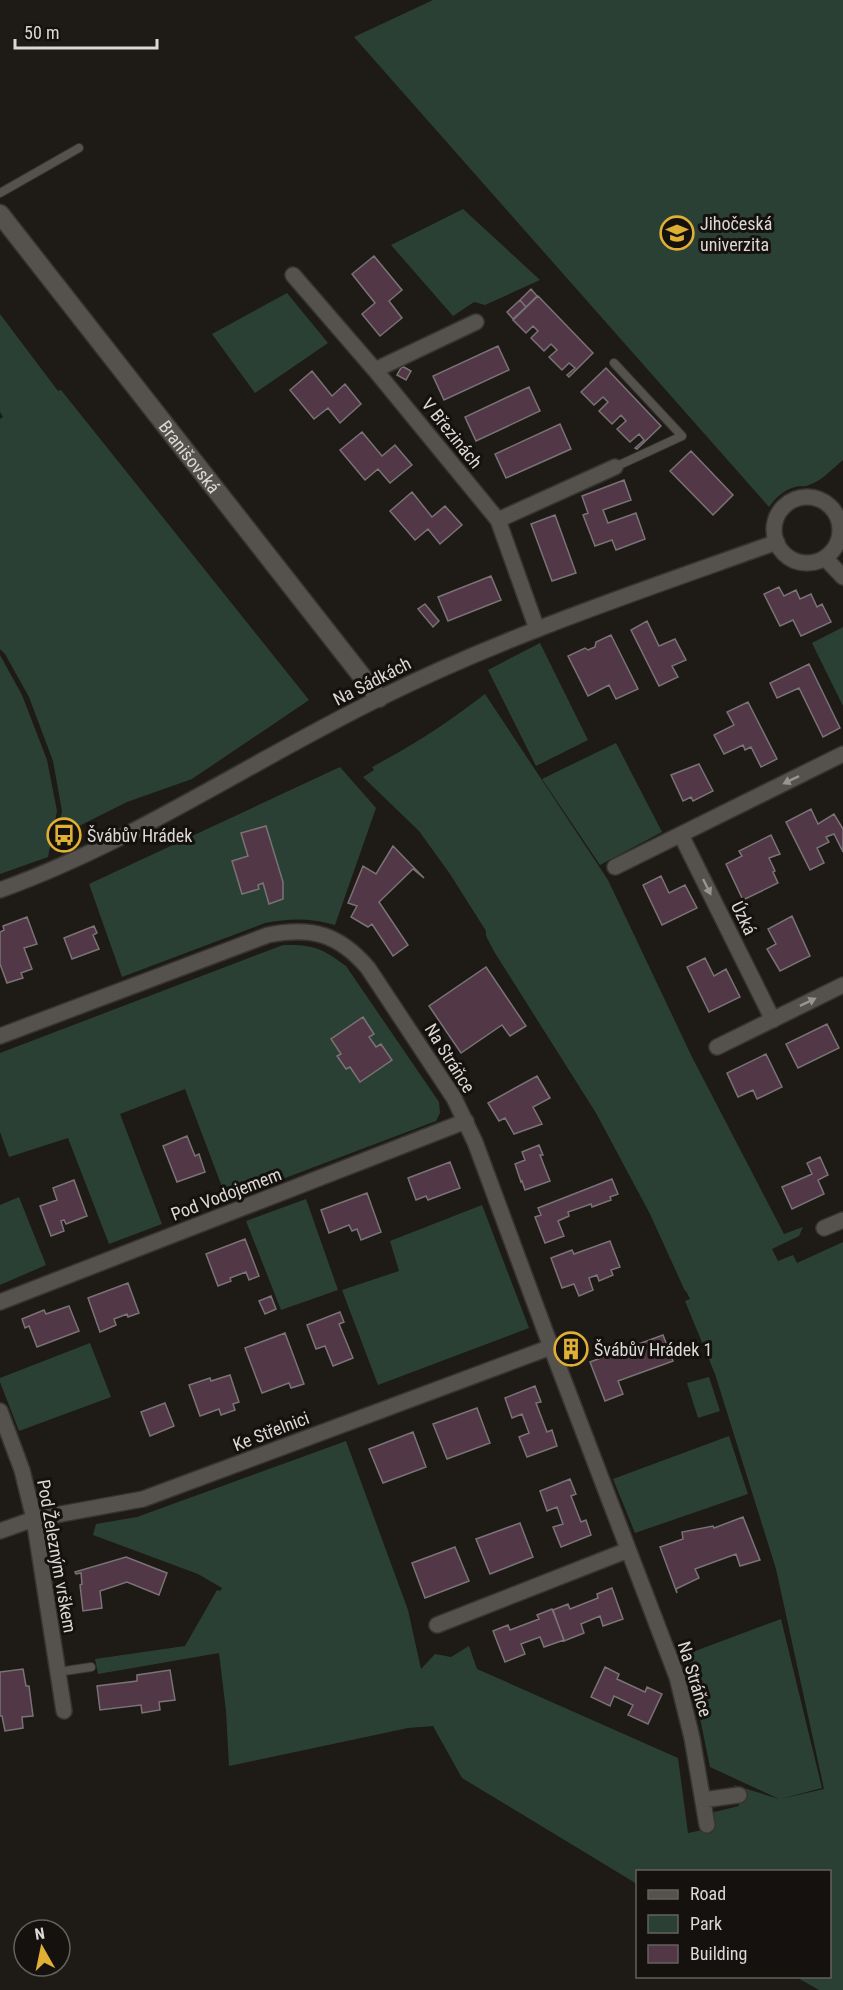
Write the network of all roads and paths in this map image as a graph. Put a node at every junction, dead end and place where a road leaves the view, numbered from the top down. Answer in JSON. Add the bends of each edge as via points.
{"nodes":[{"id":1,"x":79,"y":148,"type":"dead end"},
{"id":2,"x":0,"y":193,"type":"edge"},
{"id":3,"x":0,"y":214,"type":"edge"},
{"id":4,"x":293,"y":275,"type":"dead end"},
{"id":5,"x":476,"y":322,"type":"dead end"},
{"id":6,"x":614,"y":363,"type":"dead end"},
{"id":7,"x":375,"y":370,"type":"junction"},
{"id":8,"x":615,"y":467,"type":"joint"},
{"id":9,"x":837,"y":503,"type":"edge"},
{"id":10,"x":498,"y":520,"type":"junction"},
{"id":11,"x":777,"y":542,"type":"junction"},
{"id":12,"x":825,"y":558,"type":"junction"},
{"id":13,"x":843,"y":577,"type":"edge"},
{"id":14,"x":537,"y":629,"type":"junction"},
{"id":15,"x":379,"y":698,"type":"junction"},
{"id":16,"x":843,"y":754,"type":"edge"},
{"id":17,"x":681,"y":835,"type":"junction"},
{"id":18,"x":615,"y":867,"type":"dead end"},
{"id":19,"x":0,"y":890,"type":"edge"},
{"id":20,"x":843,"y":985,"type":"edge"},
{"id":21,"x":773,"y":1020,"type":"junction"},
{"id":22,"x":0,"y":1036,"type":"edge"},
{"id":23,"x":717,"y":1047,"type":"dead end"},
{"id":24,"x":466,"y":1121,"type":"junction"},
{"id":25,"x":843,"y":1220,"type":"edge"},
{"id":26,"x":824,"y":1228,"type":"dead end"},
{"id":27,"x":0,"y":1302,"type":"edge"},
{"id":28,"x":551,"y":1347,"type":"junction"},
{"id":29,"x":0,"y":1411,"type":"edge"},
{"id":30,"x":34,"y":1520,"type":"junction"},
{"id":31,"x":0,"y":1531,"type":"edge"},
{"id":32,"x":628,"y":1550,"type":"junction"},
{"id":33,"x":437,"y":1625,"type":"dead end"},
{"id":34,"x":91,"y":1667,"type":"dead end"},
{"id":35,"x":58,"y":1672,"type":"junction"},
{"id":36,"x":64,"y":1711,"type":"dead end"},
{"id":37,"x":739,"y":1795,"type":"dead end"},
{"id":38,"x":703,"y":1800,"type":"junction"},
{"id":39,"x":707,"y":1825,"type":"dead end"}],
"edges":[{"from":1,"to":2,"type":"lane"},
{"from":3,"to":15,"type":"street","name":"Branišovská"},
{"from":4,"to":7,"type":"street","name":"V Březinách"},
{"from":5,"to":7,"type":"street"},
{"from":6,"to":8,"type":"lane","via":[[682,436]]},
{"from":7,"to":10,"type":"street","name":"V Březinách"},
{"from":8,"to":10,"type":"street"},
{"from":9,"to":11,"type":"street","via":[[804,497],[785,505],[775,522]]},
{"from":9,"to":12,"type":"street","via":[[839,540]]},
{"from":10,"to":14,"type":"street","name":"V Březinách"},
{"from":11,"to":12,"type":"street","via":[[797,561],[816,562]]},
{"from":11,"to":14,"type":"street","name":"Na Sádkách"},
{"from":12,"to":13,"type":"street"},
{"from":14,"to":15,"type":"street","name":"Na Sádkách"},
{"from":15,"to":19,"type":"street","name":"Na Sádkách","via":[[111,842]]},
{"from":16,"to":17,"type":"street","one_way":true},
{"from":17,"to":18,"type":"street"},
{"from":17,"to":21,"type":"street","name":"Úzká","one_way":true},
{"from":21,"to":20,"type":"street","one_way":true},
{"from":21,"to":23,"type":"street"},
{"from":22,"to":24,"type":"street","name":"Na Stráňce","via":[[268,935],[309,931],[342,944],[368,968]]},
{"from":24,"to":27,"type":"street","name":"Pod Vodojemem"},
{"from":24,"to":28,"type":"street","name":"Na Stráňce"},
{"from":25,"to":26,"type":"street"},
{"from":28,"to":30,"type":"street","name":"Ke Střelnici","via":[[143,1499]]},
{"from":28,"to":32,"type":"street","name":"Na Stráňce"},
{"from":29,"to":30,"type":"street","name":"Pod Železným vrškem","via":[[22,1470]]},
{"from":30,"to":31,"type":"street","name":"Ke Střelnici"},
{"from":30,"to":35,"type":"street","name":"Pod Železným vrškem"},
{"from":32,"to":33,"type":"street"},
{"from":32,"to":38,"type":"street","name":"Na Stráňce","via":[[677,1677]]},
{"from":34,"to":35,"type":"lane"},
{"from":35,"to":36,"type":"street","name":"Pod Železným vrškem"},
{"from":37,"to":38,"type":"street"},
{"from":38,"to":39,"type":"street","name":"Na Stráňce"}]}
